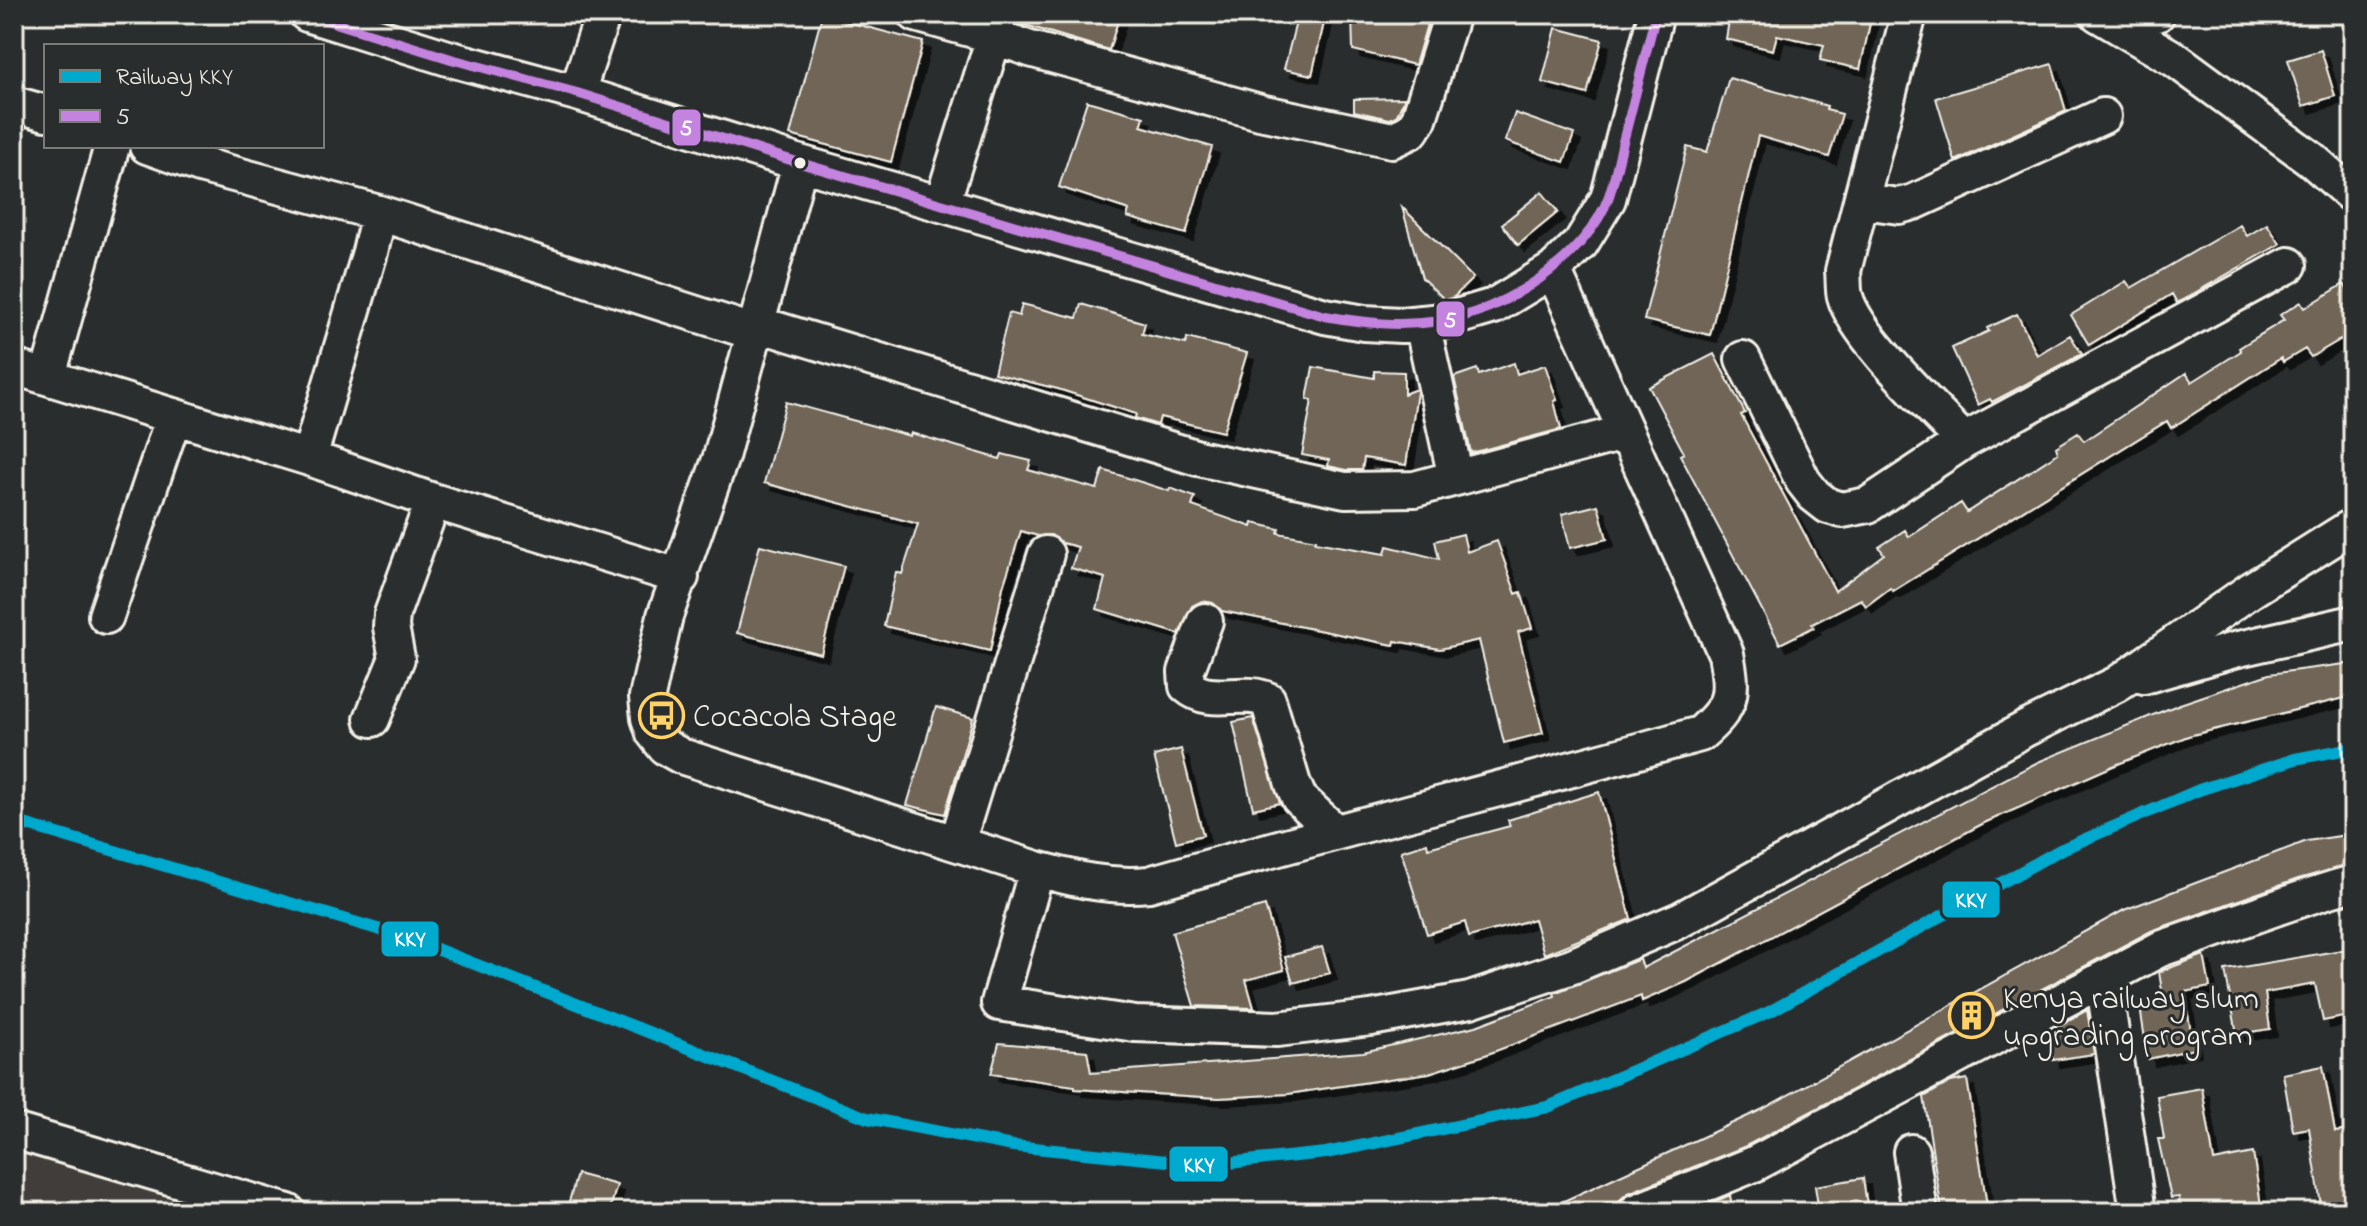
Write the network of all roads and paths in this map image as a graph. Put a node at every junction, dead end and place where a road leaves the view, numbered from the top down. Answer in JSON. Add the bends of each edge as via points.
{"nodes":[{"id":1,"x":307,"y":14,"type":"edge"},
{"id":2,"x":603,"y":14,"type":"edge"},
{"id":3,"x":916,"y":14,"type":"edge"},
{"id":4,"x":1452,"y":14,"type":"edge"},
{"id":5,"x":1656,"y":14,"type":"edge"},
{"id":6,"x":1909,"y":14,"type":"edge"},
{"id":7,"x":2157,"y":14,"type":"edge"},
{"id":8,"x":2102,"y":16,"type":"edge"},
{"id":9,"x":987,"y":28,"type":"edge"},
{"id":10,"x":577,"y":93,"type":"junction"},
{"id":11,"x":14,"y":104,"type":"edge"},
{"id":12,"x":44,"y":112,"type":"edge"},
{"id":13,"x":2103,"y":116,"type":"dead end"},
{"id":14,"x":111,"y":148,"type":"edge"},
{"id":15,"x":153,"y":148,"type":"edge"},
{"id":16,"x":800,"y":163,"type":"junction"},
{"id":17,"x":2353,"y":196,"type":"edge"},
{"id":18,"x":1863,"y":201,"type":"junction"},
{"id":19,"x":942,"y":204,"type":"junction"},
{"id":20,"x":379,"y":213,"type":"junction"},
{"id":21,"x":2289,"y":265,"type":"dead end"},
{"id":22,"x":1553,"y":270,"type":"junction"},
{"id":23,"x":1422,"y":323,"type":"junction"},
{"id":24,"x":757,"y":329,"type":"junction"},
{"id":25,"x":1743,"y":359,"type":"dead end"},
{"id":26,"x":14,"y":367,"type":"edge"},
{"id":27,"x":48,"y":376,"type":"junction"},
{"id":28,"x":174,"y":416,"type":"junction"},
{"id":29,"x":1626,"y":432,"type":"junction"},
{"id":30,"x":1964,"y":441,"type":"junction"},
{"id":31,"x":309,"y":458,"type":"junction"},
{"id":32,"x":1456,"y":478,"type":"junction"},
{"id":33,"x":433,"y":501,"type":"junction"},
{"id":34,"x":2353,"y":526,"type":"edge"},
{"id":35,"x":1046,"y":554,"type":"dead end"},
{"id":36,"x":681,"y":577,"type":"junction"},
{"id":37,"x":106,"y":616,"type":"dead end"},
{"id":38,"x":1205,"y":621,"type":"dead end"},
{"id":39,"x":2353,"y":623,"type":"edge"},
{"id":40,"x":2117,"y":684,"type":"junction"},
{"id":41,"x":372,"y":719,"type":"dead end"},
{"id":42,"x":1334,"y":831,"type":"junction"},
{"id":43,"x":957,"y":843,"type":"junction"},
{"id":44,"x":1037,"y":869,"type":"junction"},
{"id":45,"x":2353,"y":883,"type":"edge"},
{"id":46,"x":2106,"y":999,"type":"dead end"},
{"id":47,"x":14,"y":1131,"type":"edge"},
{"id":48,"x":1911,"y":1152,"type":"dead end"},
{"id":49,"x":288,"y":1212,"type":"edge"},
{"id":50,"x":1636,"y":1212,"type":"edge"},
{"id":51,"x":1920,"y":1212,"type":"edge"},
{"id":52,"x":2138,"y":1212,"type":"edge"}],
"edges":[{"from":1,"to":10,"type":"street"},
{"from":2,"to":10,"type":"street"},
{"from":3,"to":9,"type":"street"},
{"from":4,"to":9,"type":"street","via":[[1419,119],[1411,131],[1392,140],[1260,112]]},
{"from":5,"to":22,"type":"street","via":[[1608,199],[1581,243]]},
{"from":6,"to":18,"type":"street"},
{"from":7,"to":8,"type":"street"},
{"from":8,"to":17,"type":"street","via":[[2176,60]]},
{"from":9,"to":19,"type":"street"},
{"from":10,"to":16,"type":"street"},
{"from":11,"to":12,"type":"street"},
{"from":13,"to":18,"type":"street","via":[[1914,202],[1899,206]]},
{"from":14,"to":27,"type":"street"},
{"from":15,"to":20,"type":"street"},
{"from":16,"to":19,"type":"street"},
{"from":16,"to":24,"type":"street"},
{"from":18,"to":30,"type":"street","via":[[1843,271],[1851,311],[1889,362]]},
{"from":19,"to":23,"type":"street","via":[[1325,316],[1364,323]]},
{"from":20,"to":24,"type":"street"},
{"from":20,"to":31,"type":"street"},
{"from":21,"to":30,"type":"street"},
{"from":22,"to":23,"type":"street","via":[[1494,306]]},
{"from":22,"to":29,"type":"street"},
{"from":23,"to":32,"type":"street"},
{"from":24,"to":32,"type":"street","via":[[1198,458],[1345,490],[1415,489]]},
{"from":24,"to":36,"type":"street"},
{"from":25,"to":30,"type":"street","via":[[1803,481],[1828,506],[1842,510],[1868,505]]},
{"from":26,"to":27,"type":"street"},
{"from":27,"to":28,"type":"street"},
{"from":28,"to":31,"type":"street"},
{"from":28,"to":37,"type":"street"},
{"from":29,"to":32,"type":"street"},
{"from":29,"to":42,"type":"street","via":[[1726,654],[1729,700],[1716,720],[1700,734]]},
{"from":31,"to":33,"type":"street"},
{"from":33,"to":36,"type":"street"},
{"from":33,"to":41,"type":"street","via":[[392,614],[397,658]]},
{"from":34,"to":40,"type":"street"},
{"from":35,"to":43,"type":"street"},
{"from":36,"to":43,"type":"street","via":[[665,616],[647,697],[654,733],[665,747]]},
{"from":38,"to":42,"type":"street","via":[[1186,672],[1187,686],[1210,697],[1268,700],[1299,798]]},
{"from":39,"to":40,"type":"street"},
{"from":40,"to":44,"type":"street","via":[[2025,729],[1680,920],[1572,966],[1470,1000],[1371,1018],[1277,1029],[1201,1028],[1135,1024],[999,1003]]},
{"from":42,"to":44,"type":"street","via":[[1149,884],[1093,884]]},
{"from":43,"to":44,"type":"street"},
{"from":45,"to":50,"type":"street","via":[[2160,949],[1754,1164]]},
{"from":46,"to":52,"type":"street"},
{"from":47,"to":49,"type":"street"},
{"from":48,"to":51,"type":"street"}]}
